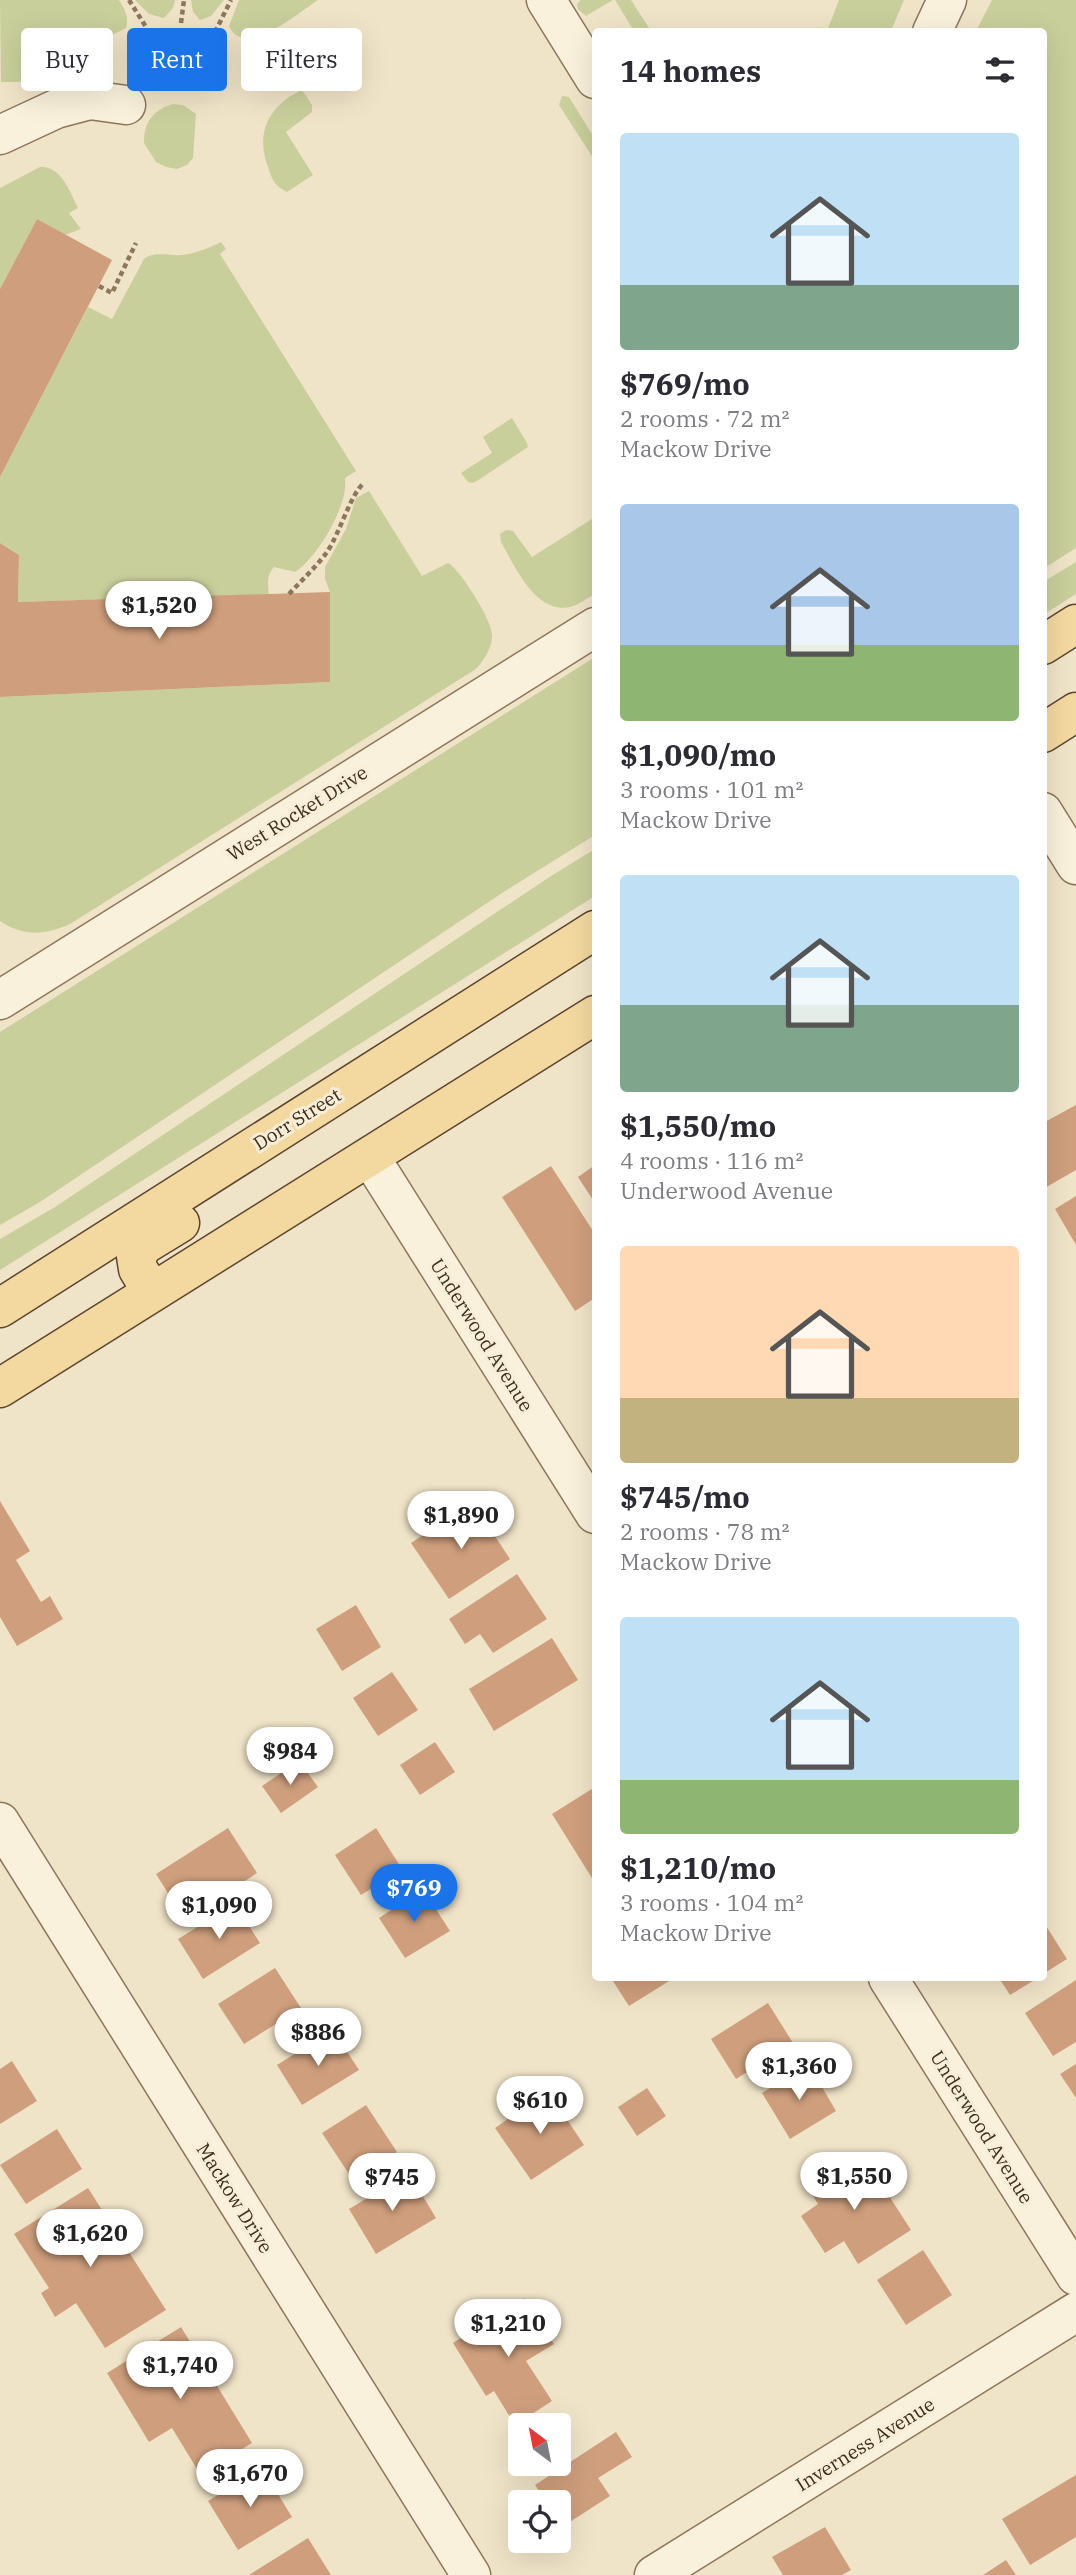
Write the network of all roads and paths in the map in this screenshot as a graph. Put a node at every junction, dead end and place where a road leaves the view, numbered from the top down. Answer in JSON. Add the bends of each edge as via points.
{"nodes":[{"id":1,"x":129,"y":0,"type":"edge"},
{"id":2,"x":184,"y":0,"type":"edge"},
{"id":3,"x":231,"y":0,"type":"edge"},
{"id":4,"x":547,"y":0,"type":"edge"},
{"id":5,"x":947,"y":0,"type":"edge"},
{"id":6,"x":181,"y":23,"type":"dead end"},
{"id":7,"x":146,"y":27,"type":"dead end"},
{"id":8,"x":217,"y":28,"type":"edge"},
{"id":9,"x":934,"y":28,"type":"edge"},
{"id":10,"x":592,"y":74,"type":"edge"},
{"id":11,"x":126,"y":105,"type":"dead end"},
{"id":12,"x":0,"y":135,"type":"edge"},
{"id":13,"x":136,"y":243,"type":"dead end"},
{"id":14,"x":99,"y":286,"type":"dead end"},
{"id":15,"x":364,"y":483,"type":"dead end"},
{"id":16,"x":289,"y":594,"type":"dead end"},
{"id":17,"x":1076,"y":624,"type":"edge"},
{"id":18,"x":592,"y":628,"type":"edge"},
{"id":19,"x":1047,"y":642,"type":"edge"},
{"id":20,"x":1076,"y":712,"type":"edge"},
{"id":21,"x":1047,"y":730,"type":"edge"},
{"id":22,"x":1047,"y":818,"type":"edge"},
{"id":23,"x":1076,"y":865,"type":"edge"},
{"id":24,"x":592,"y":932,"type":"edge"},
{"id":25,"x":0,"y":1000,"type":"edge"},
{"id":26,"x":483,"y":1001,"type":"junction"},
{"id":27,"x":592,"y":1017,"type":"edge"},
{"id":28,"x":370,"y":1157,"type":"junction"},
{"id":29,"x":152,"y":1292,"type":"junction"},
{"id":30,"x":0,"y":1308,"type":"edge"},
{"id":31,"x":0,"y":1388,"type":"edge"},
{"id":32,"x":592,"y":1509,"type":"edge"},
{"id":33,"x":0,"y":1822,"type":"edge"},
{"id":34,"x":890,"y":1981,"type":"edge"},
{"id":35,"x":1076,"y":2276,"type":"edge"},
{"id":36,"x":1076,"y":2312,"type":"edge"},
{"id":37,"x":471,"y":2575,"type":"edge"},
{"id":38,"x":653,"y":2575,"type":"edge"}],
"edges":[{"from":1,"to":7,"type":"path"},
{"from":2,"to":6,"type":"path"},
{"from":3,"to":8,"type":"path"},
{"from":4,"to":10,"type":"street"},
{"from":5,"to":9,"type":"street"},
{"from":11,"to":12,"type":"street","via":[[90,100],[56,109]]},
{"from":13,"to":14,"type":"path","via":[[112,293]]},
{"from":15,"to":16,"type":"path","via":[[356,489],[328,551]]},
{"from":17,"to":19,"type":"main road"},
{"from":18,"to":25,"type":"street","name":"West Rocket Drive"},
{"from":20,"to":21,"type":"main road"},
{"from":22,"to":23,"type":"street"},
{"from":24,"to":26,"type":"main road","name":"Dorr Street"},
{"from":26,"to":29,"type":"main road","via":[[287,1157],[144,1245],[136,1256],[138,1269]]},
{"from":26,"to":30,"type":"main road","name":"Dorr Street"},
{"from":27,"to":28,"type":"main road"},
{"from":28,"to":29,"type":"main road"},
{"from":28,"to":32,"type":"street","name":"Underwood Avenue"},
{"from":29,"to":31,"type":"main road"},
{"from":33,"to":37,"type":"street","name":"Mackow Drive"},
{"from":34,"to":35,"type":"street","name":"Underwood Avenue"},
{"from":36,"to":38,"type":"street","name":"Inverness Avenue"}]}
